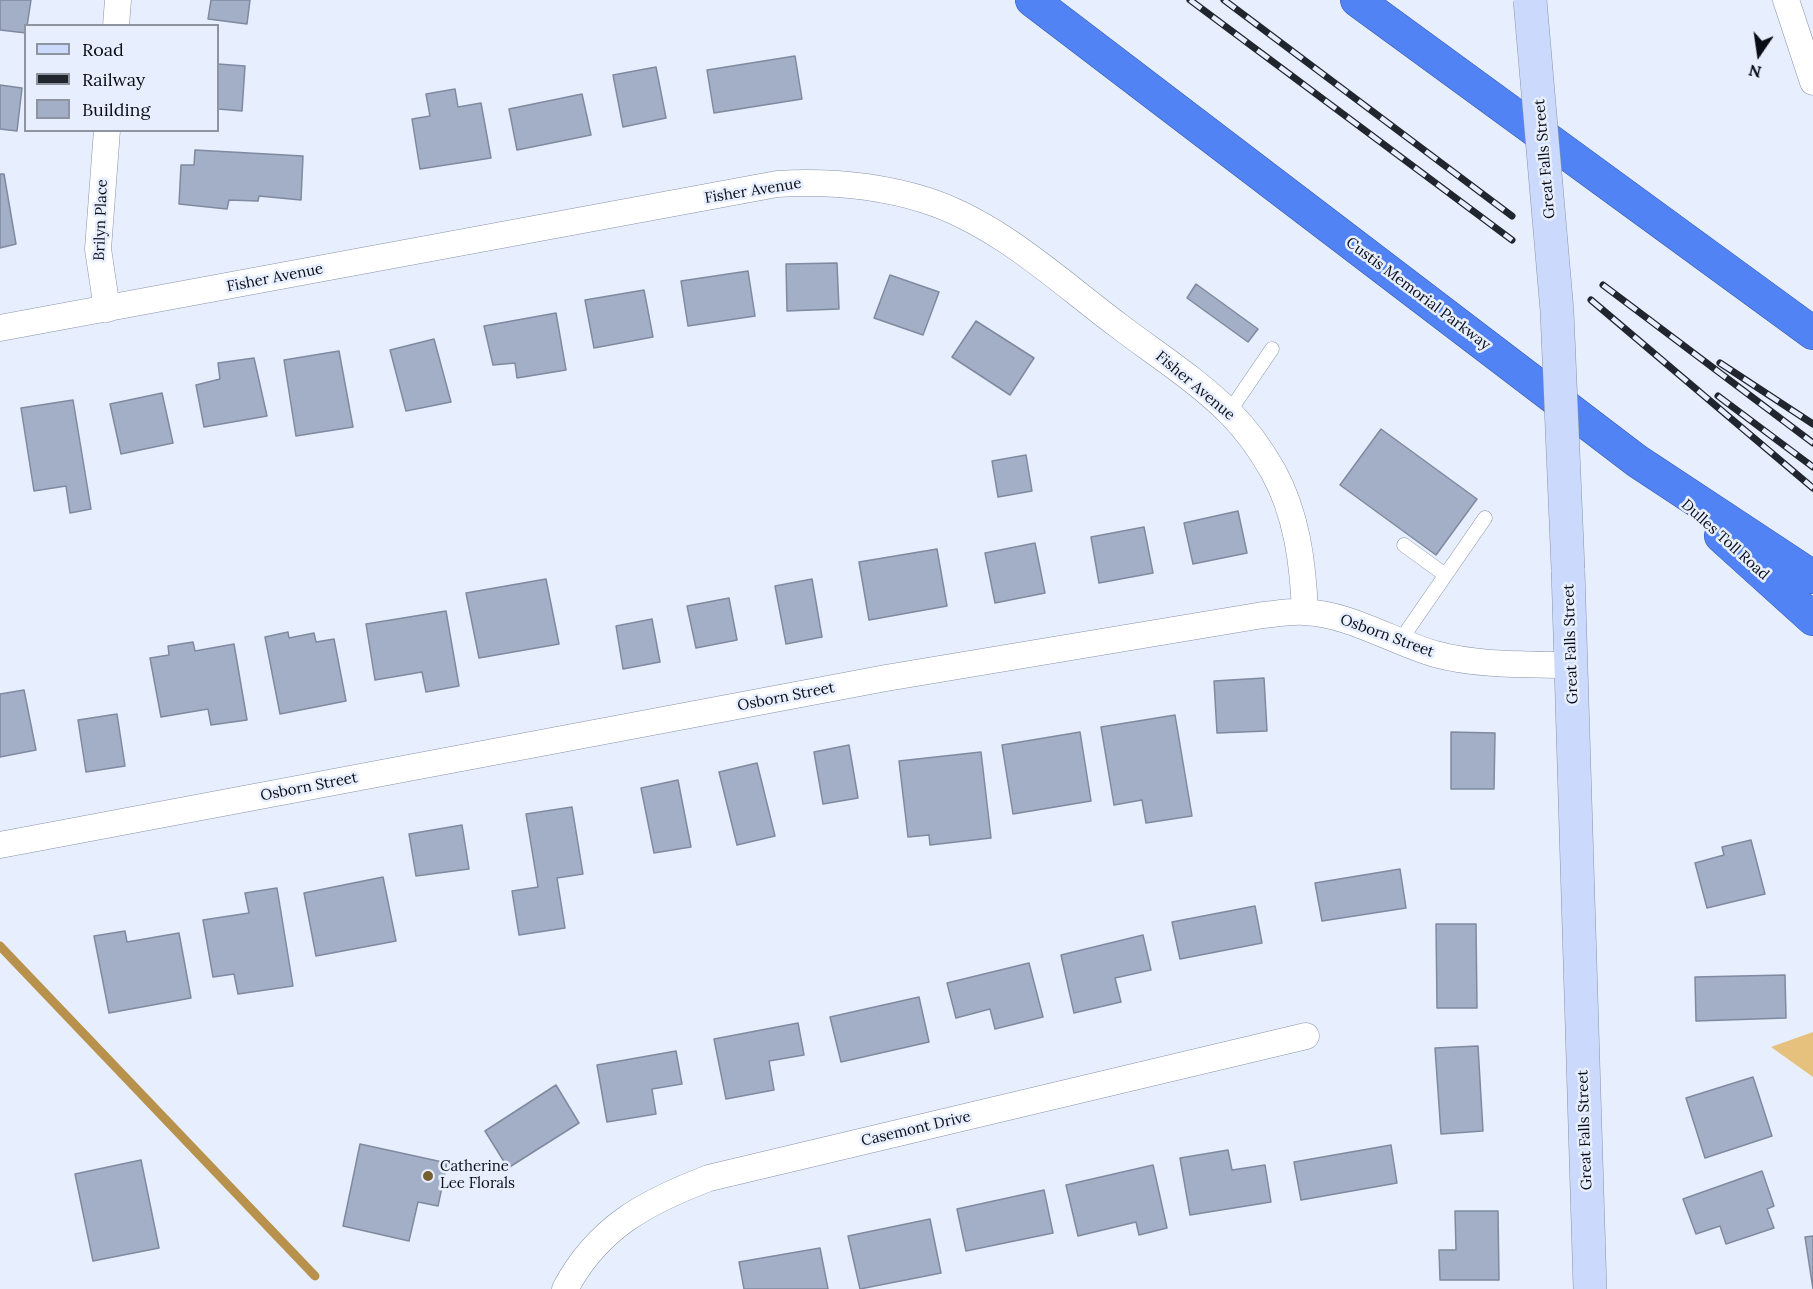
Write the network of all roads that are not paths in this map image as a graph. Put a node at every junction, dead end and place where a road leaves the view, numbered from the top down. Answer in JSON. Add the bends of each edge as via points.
{"nodes":[{"id":1,"x":118,"y":0,"type":"edge"},
{"id":2,"x":1032,"y":0,"type":"edge"},
{"id":3,"x":1357,"y":0,"type":"edge"},
{"id":4,"x":1530,"y":0,"type":"edge"},
{"id":5,"x":1786,"y":0,"type":"edge"},
{"id":6,"x":116,"y":24,"type":"edge"},
{"id":7,"x":1813,"y":82,"type":"edge"},
{"id":8,"x":107,"y":132,"type":"edge"},
{"id":9,"x":107,"y":309,"type":"junction"},
{"id":10,"x":0,"y":328,"type":"edge"},
{"id":11,"x":1813,"y":333,"type":"edge"},
{"id":12,"x":1272,"y":349,"type":"dead end"},
{"id":13,"x":1229,"y":412,"type":"junction"},
{"id":14,"x":1637,"y":461,"type":"junction"},
{"id":15,"x":1485,"y":518,"type":"dead end"},
{"id":16,"x":1404,"y":545,"type":"dead end"},
{"id":17,"x":1444,"y":574,"type":"junction"},
{"id":18,"x":1813,"y":577,"type":"edge"},
{"id":19,"x":1305,"y":612,"type":"junction"},
{"id":20,"x":1813,"y":619,"type":"edge"},
{"id":21,"x":1400,"y":641,"type":"junction"},
{"id":22,"x":1571,"y":665,"type":"junction"},
{"id":23,"x":0,"y":845,"type":"edge"},
{"id":24,"x":1306,"y":1036,"type":"dead end"},
{"id":25,"x":565,"y":1289,"type":"edge"},
{"id":26,"x":1590,"y":1289,"type":"edge"}],
"edges":[{"from":1,"to":6,"type":"street"},
{"from":2,"to":14,"type":"highway","name":"Custis Memorial Parkway"},
{"from":3,"to":11,"type":"highway"},
{"from":4,"to":22,"type":"main road","name":"Great Falls Street","bridge":true,"via":[[1554,279]]},
{"from":5,"to":7,"type":"street"},
{"from":8,"to":9,"type":"street","name":"Brilyn Place","via":[[98,249]]},
{"from":9,"to":10,"type":"street","name":"Fisher Avenue"},
{"from":9,"to":13,"type":"street","name":"Fisher Avenue","via":[[777,184],[855,184],[926,200],[994,233]]},
{"from":12,"to":13,"type":"lane"},
{"from":13,"to":19,"type":"street","name":"Fisher Avenue","via":[[1274,472],[1286,500],[1302,564]]},
{"from":14,"to":18,"type":"highway","name":"Custis Memorial Parkway"},
{"from":14,"to":20,"type":"highway","name":"Dulles Toll Road"},
{"from":15,"to":17,"type":"lane"},
{"from":16,"to":17,"type":"lane"},
{"from":17,"to":21,"type":"lane"},
{"from":19,"to":21,"type":"street","name":"Osborn Street","via":[[1353,622]]},
{"from":19,"to":23,"type":"street","name":"Osborn Street","via":[[1263,615],[886,678]]},
{"from":21,"to":22,"type":"street","name":"Osborn Street","via":[[1435,654],[1468,660]]},
{"from":22,"to":26,"type":"main road","name":"Great Falls Street"},
{"from":24,"to":25,"type":"street","name":"Casemont Drive","via":[[709,1178],[663,1196],[626,1217],[597,1242]]}]}
